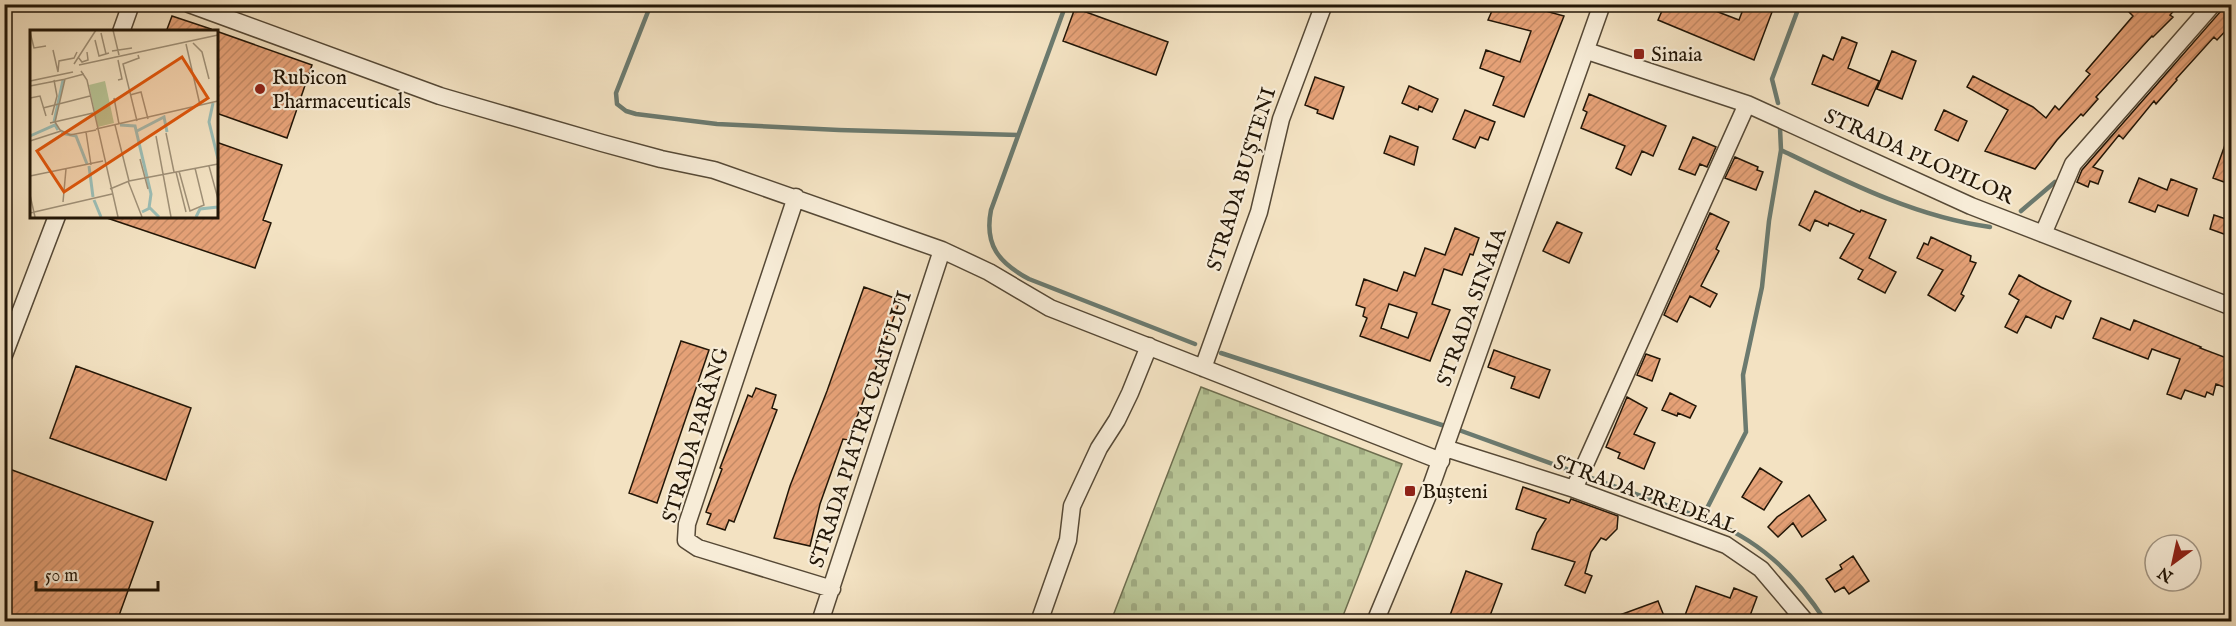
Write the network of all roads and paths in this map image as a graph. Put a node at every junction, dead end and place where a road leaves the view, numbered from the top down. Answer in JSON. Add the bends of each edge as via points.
{"nodes":[{"id":1,"x":131,"y":4,"type":"edge"},
{"id":2,"x":189,"y":4,"type":"edge"},
{"id":3,"x":1324,"y":4,"type":"edge"},
{"id":4,"x":1602,"y":4,"type":"edge"},
{"id":5,"x":2214,"y":4,"type":"edge"},
{"id":6,"x":122,"y":30,"type":"edge"},
{"id":7,"x":1587,"y":51,"type":"junction"},
{"id":8,"x":1748,"y":104,"type":"junction"},
{"id":9,"x":796,"y":197,"type":"junction"},
{"id":10,"x":56,"y":218,"type":"edge"},
{"id":11,"x":2043,"y":234,"type":"junction"},
{"id":12,"x":942,"y":250,"type":"junction"},
{"id":13,"x":2232,"y":307,"type":"edge"},
{"id":14,"x":1149,"y":346,"type":"junction"},
{"id":15,"x":4,"y":355,"type":"edge"},
{"id":16,"x":1203,"y":368,"type":"junction"},
{"id":17,"x":1445,"y":448,"type":"junction"},
{"id":18,"x":1575,"y":486,"type":"junction"},
{"id":19,"x":832,"y":589,"type":"junction"},
{"id":20,"x":820,"y":621,"type":"edge"},
{"id":21,"x":1039,"y":621,"type":"edge"},
{"id":22,"x":1375,"y":621,"type":"edge"},
{"id":23,"x":1806,"y":621,"type":"edge"}],
"edges":[{"from":1,"to":6,"type":"street"},
{"from":2,"to":9,"type":"street","name":"STRADA PREDEAL","via":[[440,96],[632,151],[714,170]]},
{"from":3,"to":16,"type":"street","name":"STRADA BUȘTENI","via":[[1281,119],[1259,212]]},
{"from":4,"to":7,"type":"street","name":"STRADA SINAIA"},
{"from":5,"to":11,"type":"street","via":[[2073,164]]},
{"from":7,"to":8,"type":"street","name":"STRADA PLOPILOR"},
{"from":7,"to":17,"type":"street","name":"STRADA SINAIA"},
{"from":8,"to":11,"type":"street","name":"STRADA PLOPILOR","via":[[1971,206]]},
{"from":8,"to":18,"type":"street"},
{"from":9,"to":12,"type":"street","name":"STRADA PREDEAL"},
{"from":9,"to":19,"type":"street","name":"STRADA PARÂNG","via":[[685,533],[686,540],[698,548]]},
{"from":10,"to":15,"type":"street"},
{"from":11,"to":13,"type":"street","name":"STRADA PLOPILOR"},
{"from":12,"to":14,"type":"street","name":"STRADA PREDEAL","via":[[1050,308]]},
{"from":12,"to":19,"type":"street","name":"STRADA PIATRA CRAIULUI"},
{"from":14,"to":16,"type":"street","name":"STRADA PREDEAL"},
{"from":14,"to":21,"type":"street","via":[[1130,393],[1072,506],[1068,540]]},
{"from":16,"to":17,"type":"street","name":"STRADA PREDEAL"},
{"from":17,"to":18,"type":"street","name":"STRADA PREDEAL"},
{"from":17,"to":22,"type":"street","name":"STRADA SINAIA"},
{"from":18,"to":23,"type":"street","name":"STRADA PREDEAL","via":[[1733,549],[1761,569]]},
{"from":19,"to":20,"type":"street","name":"STRADA PIATRA CRAIULUI"}]}
